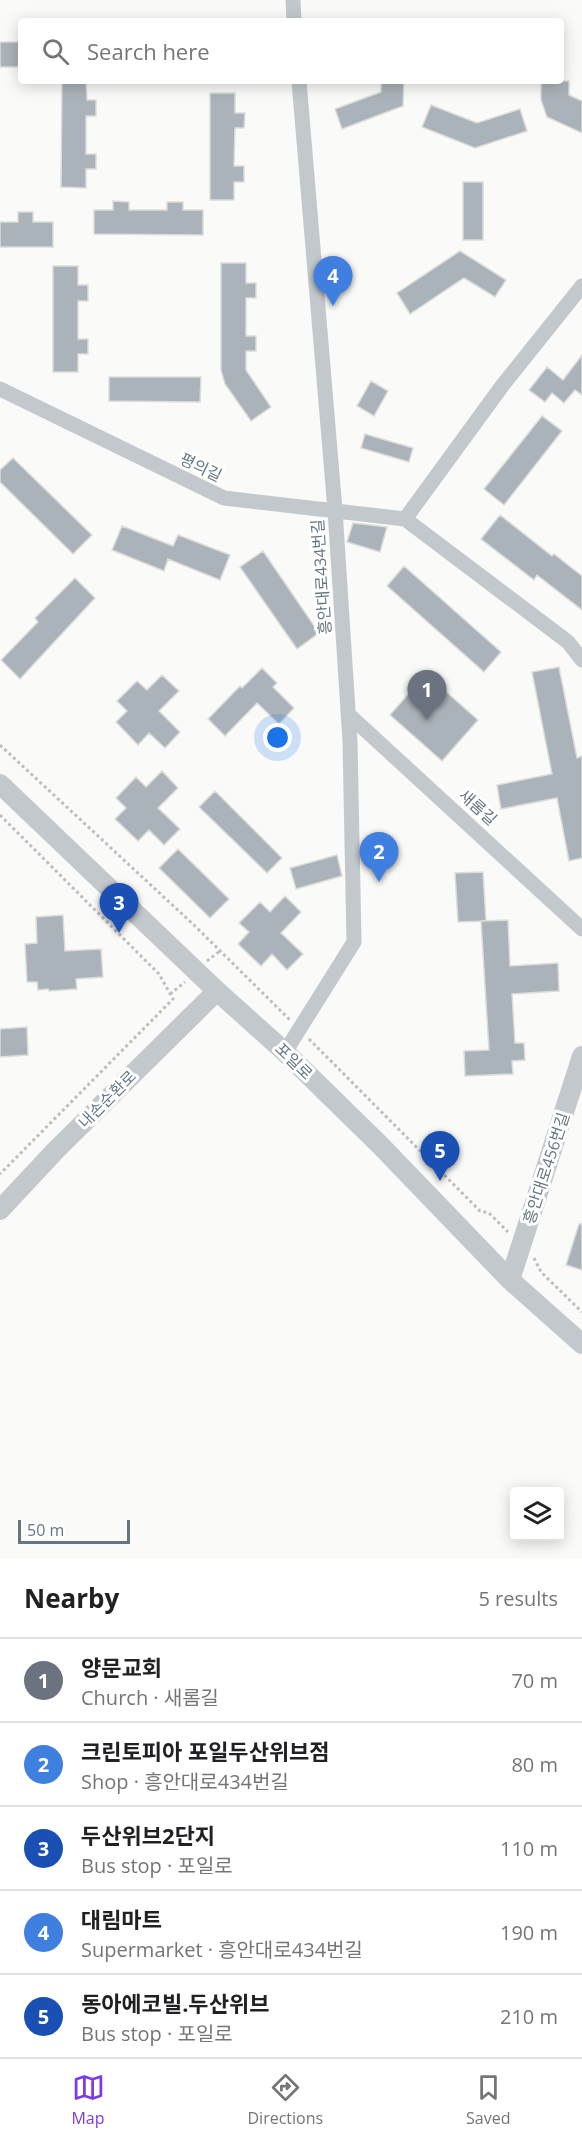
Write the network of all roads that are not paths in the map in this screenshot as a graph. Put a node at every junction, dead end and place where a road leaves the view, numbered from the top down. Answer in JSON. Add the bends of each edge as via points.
{"nodes":[{"id":1,"x":293,"y":0,"type":"edge"},
{"id":2,"x":294,"y":18,"type":"edge"},
{"id":3,"x":299,"y":84,"type":"edge"},
{"id":4,"x":579,"y":291,"type":"edge"},
{"id":5,"x":0,"y":389,"type":"edge"},
{"id":6,"x":335,"y":510,"type":"junction"},
{"id":7,"x":405,"y":519,"type":"junction"},
{"id":8,"x":582,"y":660,"type":"edge"},
{"id":9,"x":348,"y":714,"type":"junction"},
{"id":10,"x":0,"y":784,"type":"edge"},
{"id":11,"x":582,"y":928,"type":"edge"},
{"id":12,"x":217,"y":991,"type":"junction"},
{"id":13,"x":285,"y":1052,"type":"junction"},
{"id":14,"x":582,"y":1056,"type":"edge"},
{"id":15,"x":0,"y":1210,"type":"edge"},
{"id":16,"x":510,"y":1281,"type":"junction"},
{"id":17,"x":582,"y":1344,"type":"edge"}],
"edges":[{"from":1,"to":2,"type":"street"},
{"from":3,"to":6,"type":"street","name":"흥안대로434번길"},
{"from":4,"to":7,"type":"street","via":[[502,386]]},
{"from":5,"to":6,"type":"street","name":"평의길","via":[[224,498]]},
{"from":6,"to":7,"type":"street","name":"평의길"},
{"from":6,"to":9,"type":"street","name":"흥안대로434번길"},
{"from":7,"to":8,"type":"street","name":"평의길","via":[[568,642]]},
{"from":9,"to":11,"type":"street","name":"새롬길"},
{"from":9,"to":13,"type":"street","name":"흥안대로434번길","via":[[354,942]]},
{"from":10,"to":12,"type":"street","name":"포일로"},
{"from":12,"to":13,"type":"street","name":"포일로"},
{"from":12,"to":15,"type":"street","name":"내손순환로"},
{"from":13,"to":16,"type":"street","name":"포일로"},
{"from":14,"to":16,"type":"street","name":"흥안대로456번길"},
{"from":16,"to":17,"type":"street","name":"포일로"}]}
